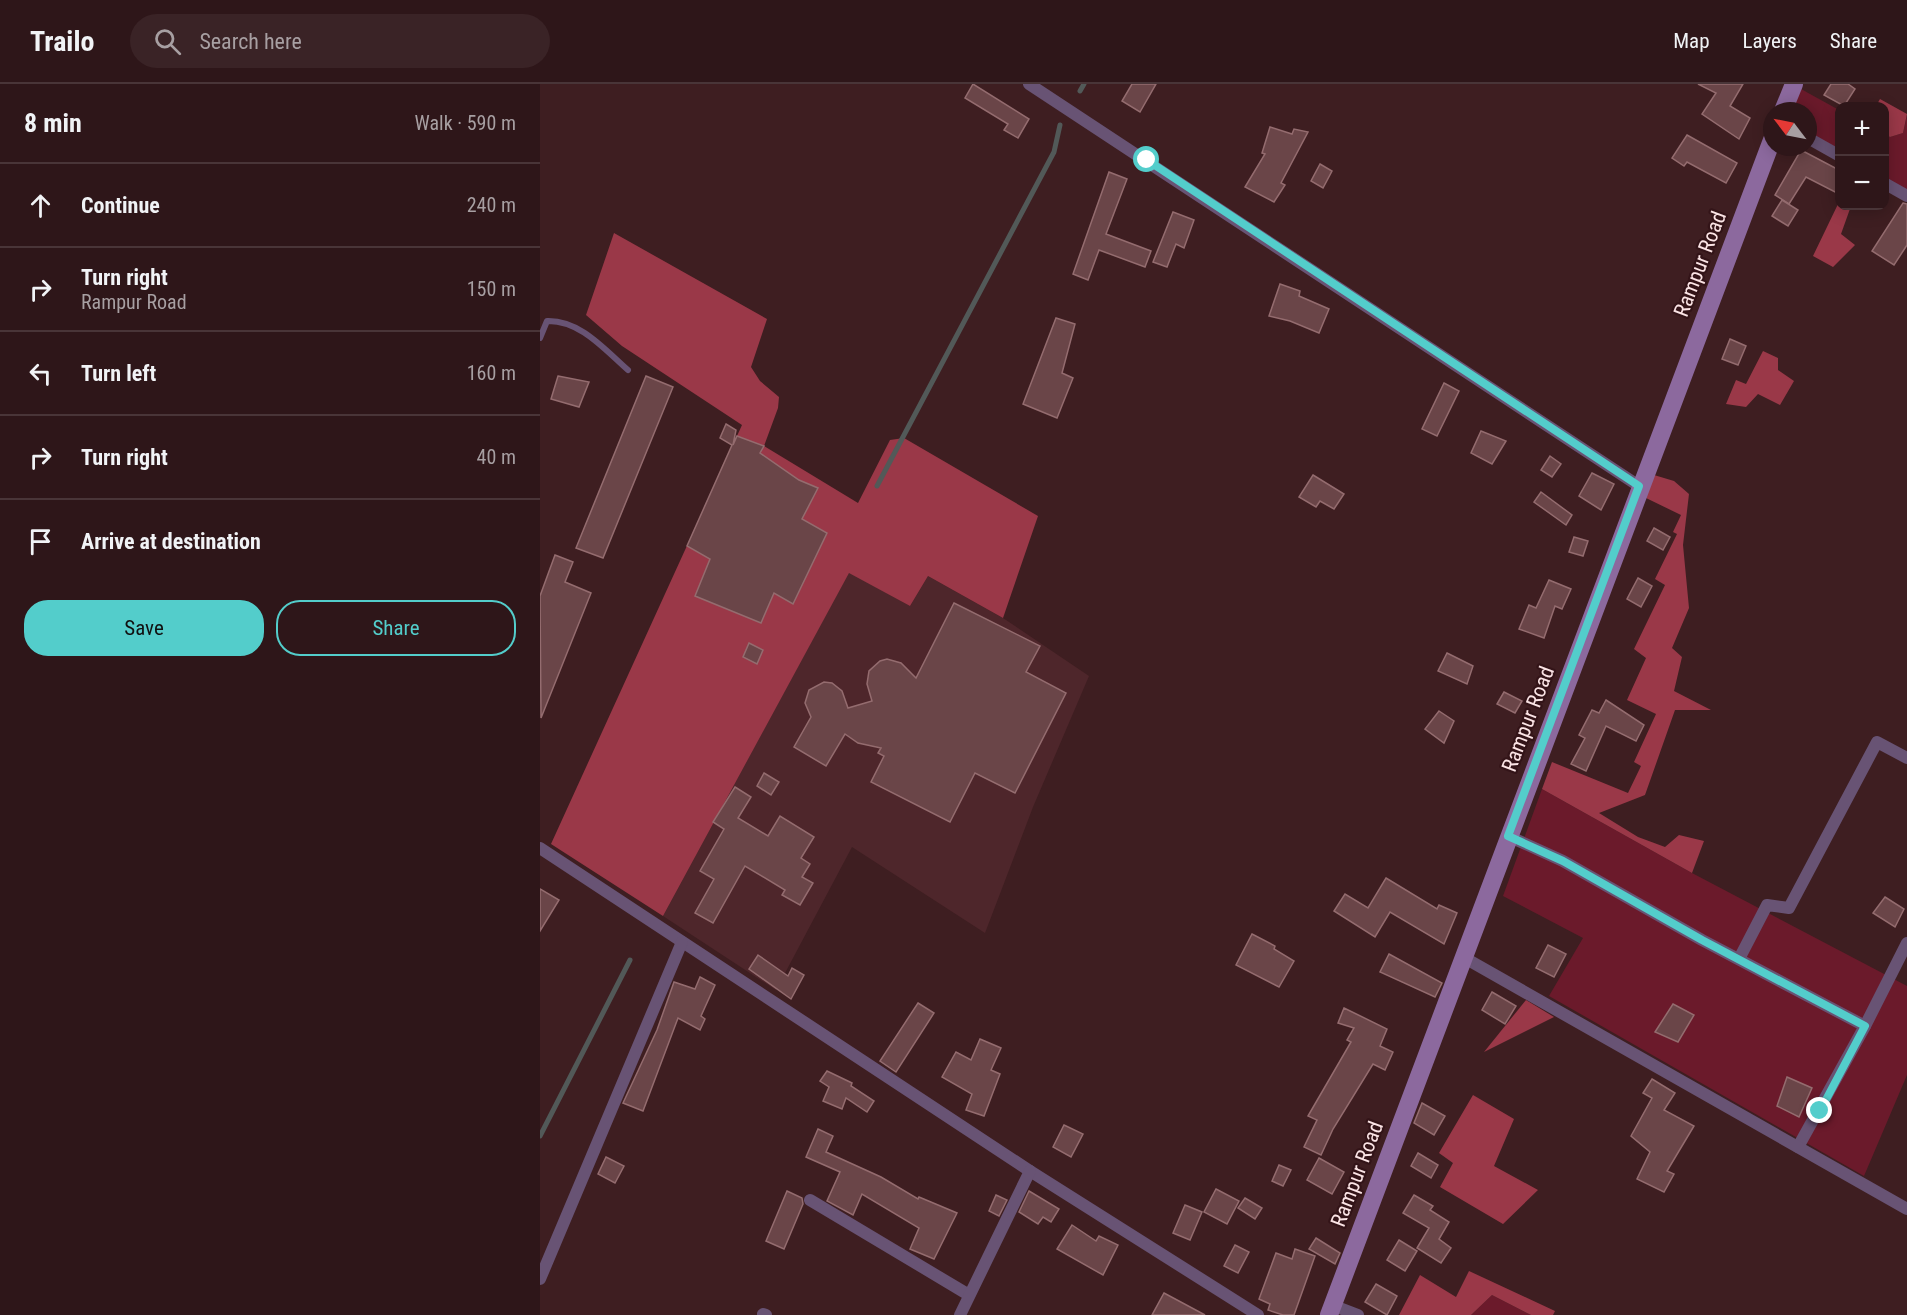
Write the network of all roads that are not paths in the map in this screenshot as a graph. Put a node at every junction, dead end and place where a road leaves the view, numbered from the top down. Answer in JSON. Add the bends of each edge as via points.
{"nodes":[{"id":1,"x":1029,"y":84,"type":"edge"},
{"id":2,"x":1794,"y":84,"type":"edge"},
{"id":3,"x":1787,"y":102,"type":"edge"},
{"id":4,"x":1817,"y":143,"type":"edge"},
{"id":5,"x":1835,"y":154,"type":"edge"},
{"id":6,"x":1766,"y":156,"type":"edge"},
{"id":7,"x":1889,"y":186,"type":"edge"},
{"id":8,"x":1907,"y":196,"type":"edge"},
{"id":9,"x":540,"y":338,"type":"edge"},
{"id":10,"x":628,"y":370,"type":"dead end"},
{"id":11,"x":1639,"y":486,"type":"junction"},
{"id":12,"x":1907,"y":758,"type":"edge"},
{"id":13,"x":1508,"y":836,"type":"junction"},
{"id":14,"x":540,"y":848,"type":"edge"},
{"id":15,"x":682,"y":942,"type":"junction"},
{"id":16,"x":1907,"y":943,"type":"edge"},
{"id":17,"x":1463,"y":957,"type":"junction"},
{"id":18,"x":1739,"y":959,"type":"junction"},
{"id":19,"x":1865,"y":1026,"type":"junction"},
{"id":20,"x":1798,"y":1147,"type":"junction"},
{"id":21,"x":1030,"y":1171,"type":"junction"},
{"id":22,"x":810,"y":1200,"type":"dead end"},
{"id":23,"x":1907,"y":1209,"type":"edge"},
{"id":24,"x":540,"y":1279,"type":"edge"},
{"id":25,"x":969,"y":1295,"type":"junction"},
{"id":26,"x":1330,"y":1310,"type":"edge"},
{"id":27,"x":960,"y":1315,"type":"edge"},
{"id":28,"x":1258,"y":1315,"type":"edge"},
{"id":29,"x":1358,"y":1315,"type":"edge"}],
"edges":[{"from":1,"to":11,"type":"street"},
{"from":2,"to":3,"type":"main road"},
{"from":4,"to":5,"type":"street"},
{"from":6,"to":11,"type":"main road","name":"Rampur Road"},
{"from":7,"to":8,"type":"street"},
{"from":9,"to":10,"type":"lane","via":[[547,321],[561,321],[581,330]]},
{"from":11,"to":13,"type":"main road","name":"Rampur Road"},
{"from":12,"to":18,"type":"street","via":[[1877,742],[1789,908],[1767,905]]},
{"from":13,"to":17,"type":"main road","name":"Rampur Road"},
{"from":13,"to":18,"type":"street","via":[[1572,866]]},
{"from":14,"to":15,"type":"street"},
{"from":15,"to":21,"type":"street"},
{"from":15,"to":24,"type":"street"},
{"from":16,"to":19,"type":"street"},
{"from":17,"to":20,"type":"street"},
{"from":17,"to":26,"type":"main road","name":"Rampur Road"},
{"from":18,"to":19,"type":"street"},
{"from":19,"to":20,"type":"street"},
{"from":20,"to":23,"type":"street"},
{"from":21,"to":25,"type":"street"},
{"from":21,"to":28,"type":"street"},
{"from":22,"to":25,"type":"street"},
{"from":25,"to":27,"type":"street"},
{"from":26,"to":29,"type":"street"}]}
